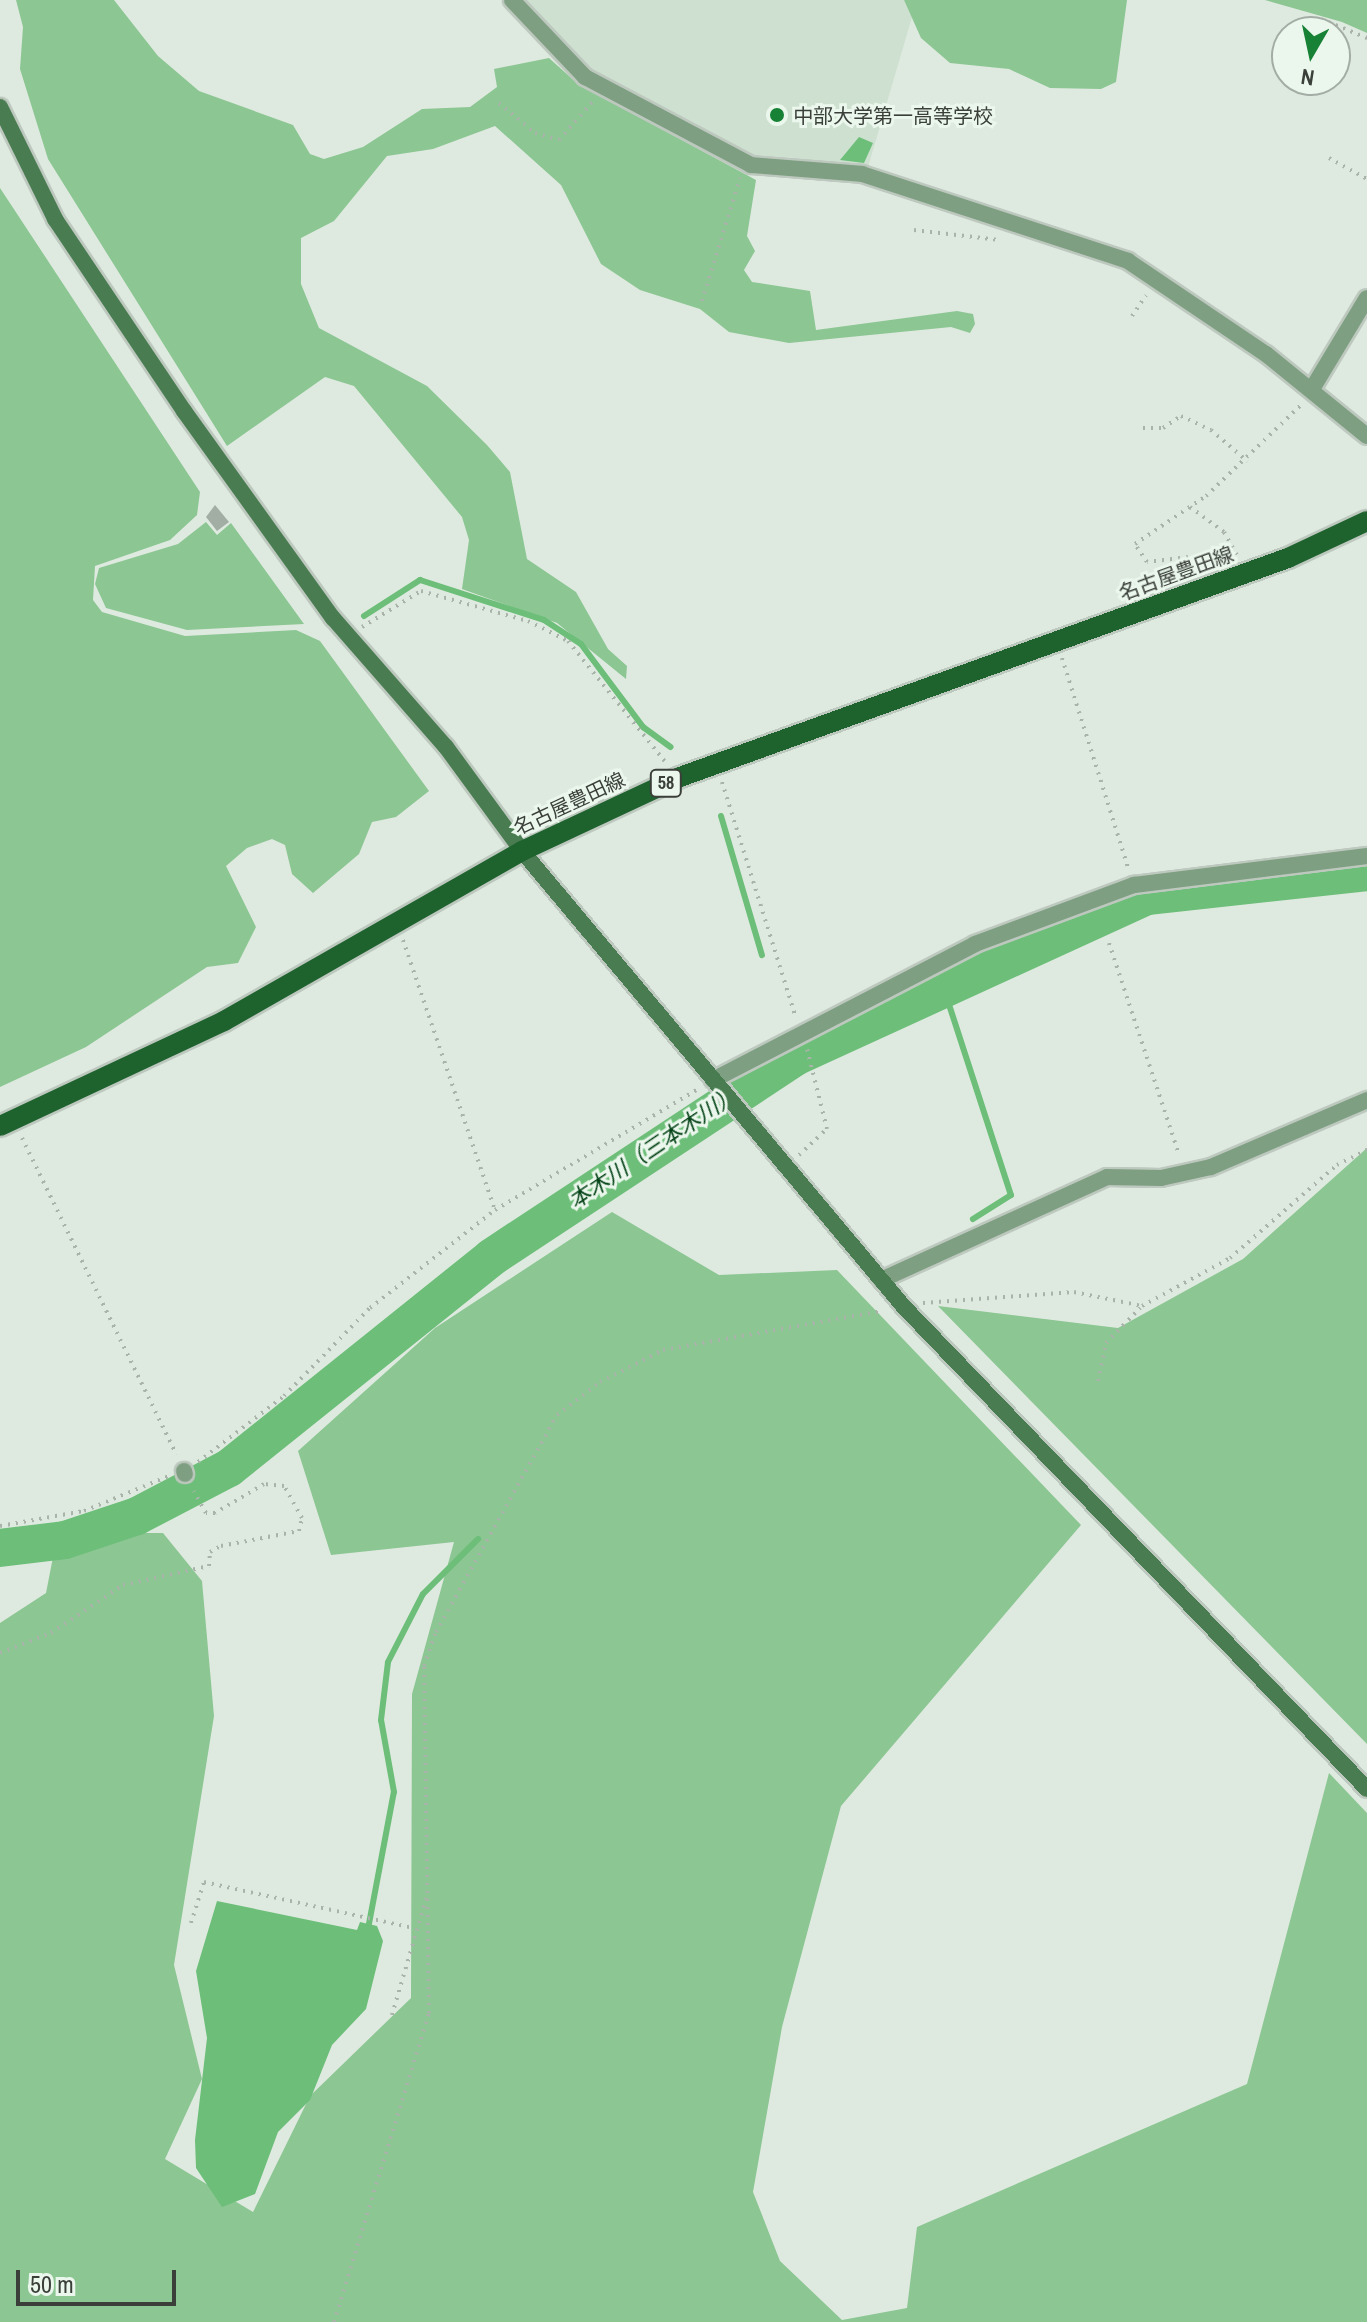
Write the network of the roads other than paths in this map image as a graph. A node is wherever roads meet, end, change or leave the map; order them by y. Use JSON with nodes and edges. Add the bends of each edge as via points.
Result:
{"nodes":[{"id":1,"x":512,"y":0,"type":"edge"},
{"id":2,"x":0,"y":107,"type":"edge"},
{"id":3,"x":1367,"y":298,"type":"edge"},
{"id":4,"x":1313,"y":390,"type":"junction"},
{"id":5,"x":1367,"y":436,"type":"edge"},
{"id":6,"x":1367,"y":521,"type":"edge"},
{"id":7,"x":522,"y":851,"type":"junction"},
{"id":8,"x":1367,"y":856,"type":"edge"},
{"id":9,"x":714,"y":1082,"type":"junction"},
{"id":10,"x":1367,"y":1100,"type":"edge"},
{"id":11,"x":7,"y":1123,"type":"edge"},
{"id":12,"x":881,"y":1280,"type":"junction"},
{"id":13,"x":1367,"y":1789,"type":"edge"}],
"edges":[{"from":1,"to":4,"type":"street","via":[[603,86],[747,163],[862,174],[1097,245],[1160,282]]},
{"from":2,"to":7,"type":"street","via":[[21,162],[104,294],[350,637]]},
{"from":3,"to":4,"type":"street"},
{"from":4,"to":5,"type":"street"},
{"from":6,"to":7,"type":"main road","name":"名古屋豊田線","number":"58","via":[[1245,573],[673,780]]},
{"from":7,"to":9,"type":"street"},
{"from":7,"to":11,"type":"main road","name":"名古屋豊田線","number":"58","via":[[399,926]]},
{"from":8,"to":9,"type":"street","via":[[1134,885],[975,944],[799,1030]]},
{"from":9,"to":12,"type":"street"},
{"from":10,"to":12,"type":"street","via":[[1185,1173],[1107,1177]]},
{"from":12,"to":13,"type":"street"}]}
